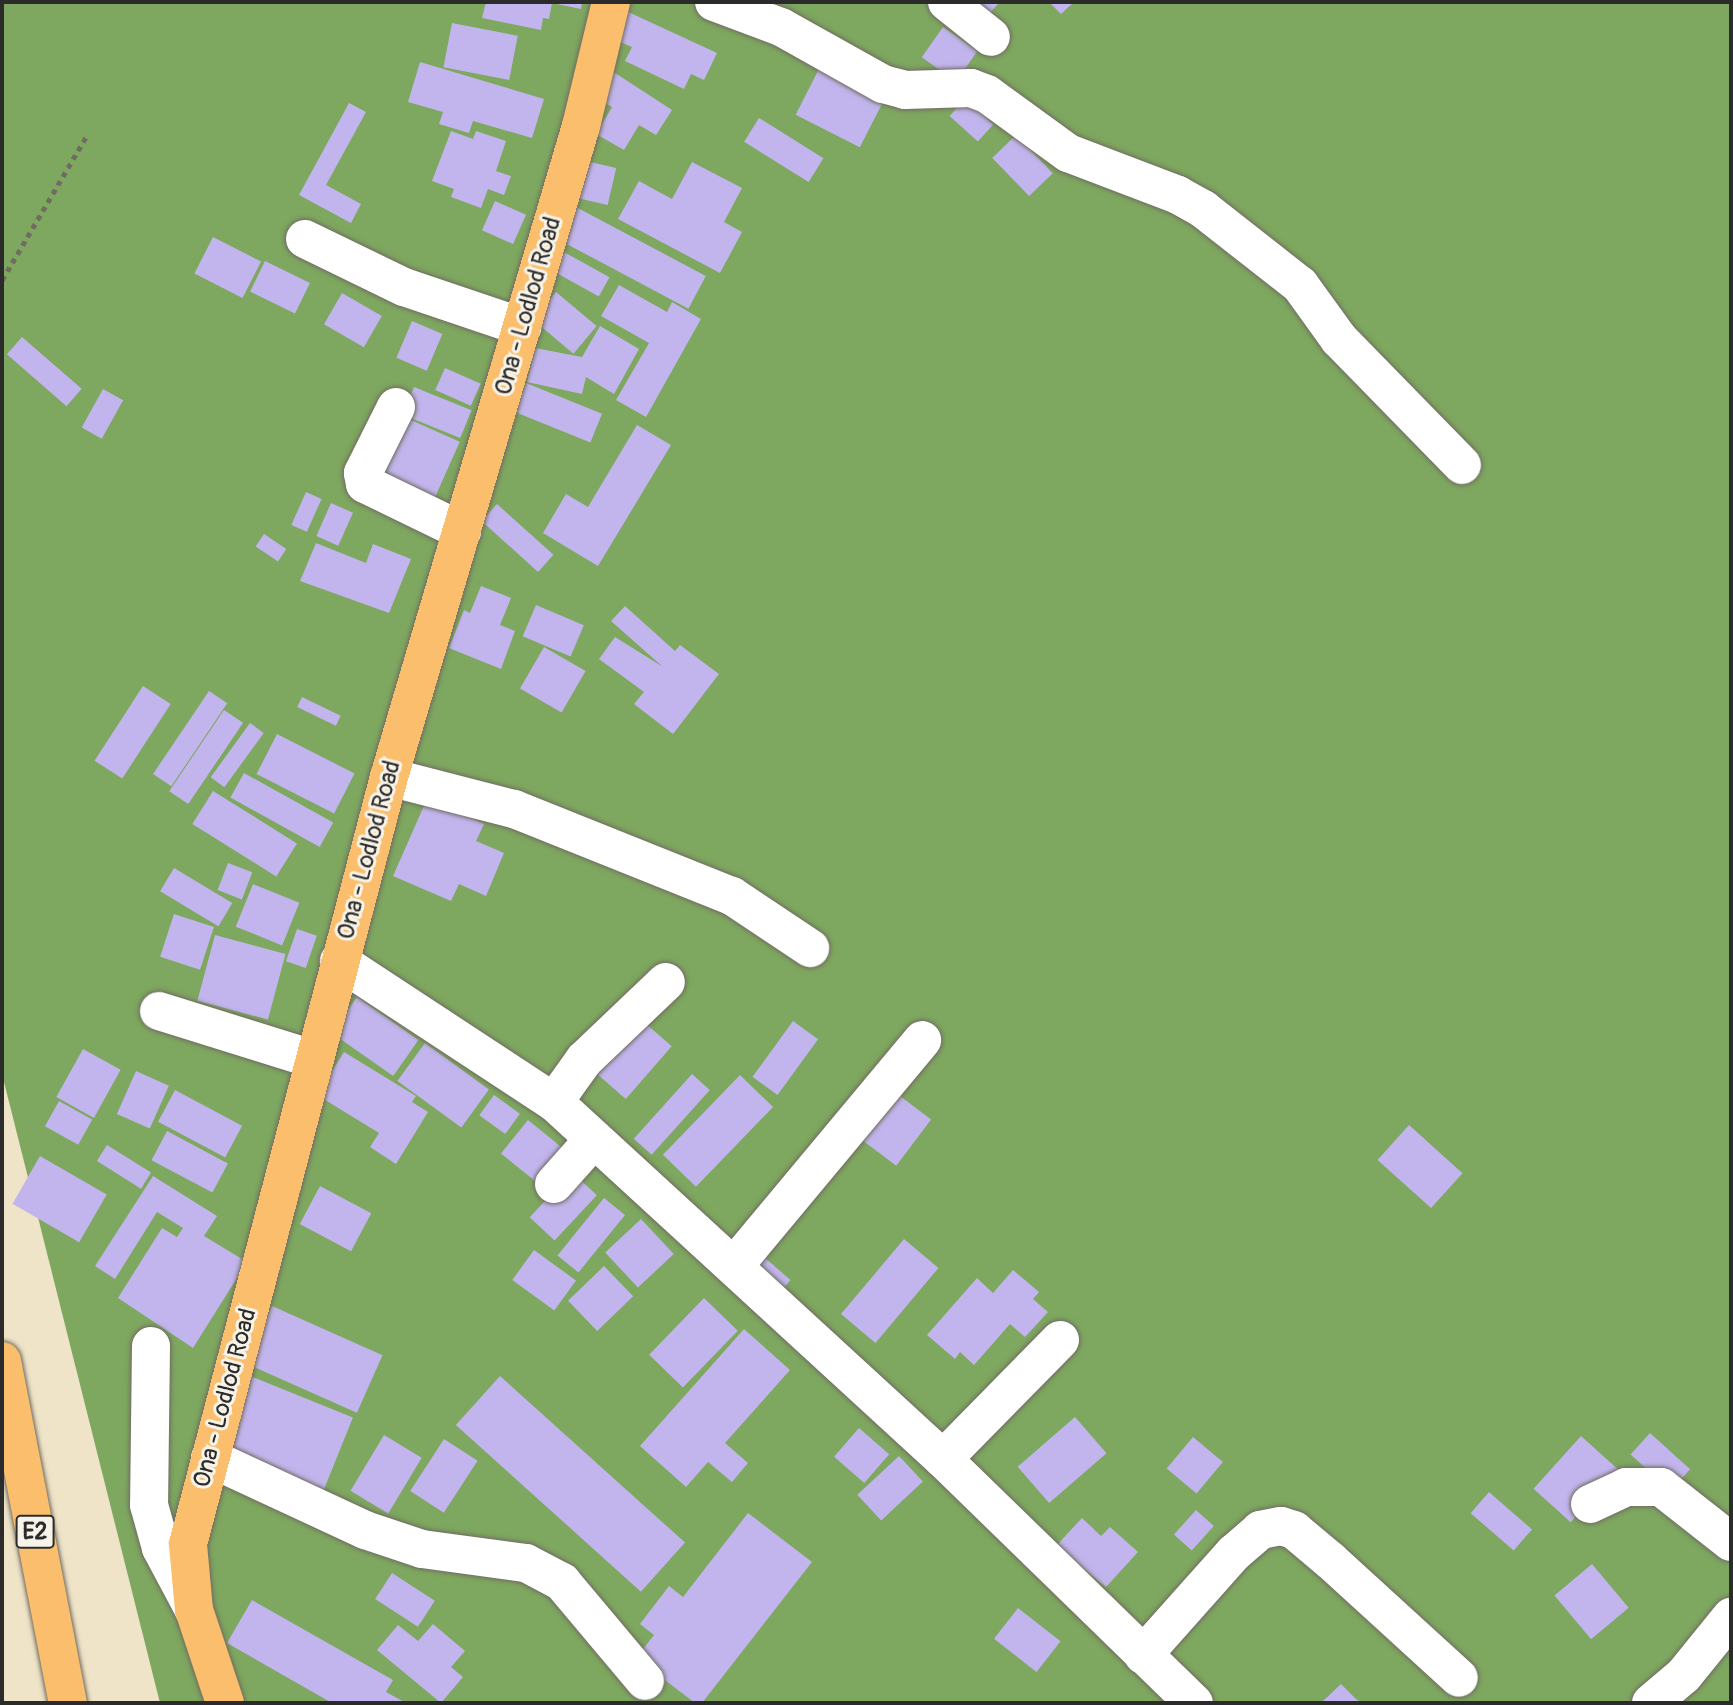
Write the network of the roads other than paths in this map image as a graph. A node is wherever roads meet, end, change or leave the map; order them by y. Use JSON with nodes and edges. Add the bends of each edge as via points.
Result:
{"nodes":[{"id":1,"x":611,"y":2,"type":"edge"},
{"id":2,"x":714,"y":2,"type":"edge"},
{"id":3,"x":947,"y":2,"type":"edge"},
{"id":4,"x":991,"y":37,"type":"dead end"},
{"id":5,"x":304,"y":239,"type":"dead end"},
{"id":6,"x":522,"y":327,"type":"junction"},
{"id":7,"x":396,"y":407,"type":"dead end"},
{"id":8,"x":1462,"y":465,"type":"dead end"},
{"id":9,"x":462,"y":531,"type":"junction"},
{"id":10,"x":389,"y":777,"type":"junction"},
{"id":11,"x":810,"y":948,"type":"dead end"},
{"id":12,"x":339,"y":961,"type":"junction"},
{"id":13,"x":666,"y":982,"type":"dead end"},
{"id":14,"x":159,"y":1011,"type":"dead end"},
{"id":15,"x":922,"y":1040,"type":"dead end"},
{"id":16,"x":313,"y":1059,"type":"junction"},
{"id":17,"x":554,"y":1102,"type":"junction"},
{"id":18,"x":594,"y":1139,"type":"junction"},
{"id":19,"x":554,"y":1184,"type":"dead end"},
{"id":20,"x":734,"y":1266,"type":"junction"},
{"id":21,"x":1060,"y":1340,"type":"dead end"},
{"id":22,"x":150,"y":1346,"type":"dead end"},
{"id":23,"x":2,"y":1361,"type":"edge"},
{"id":24,"x":210,"y":1458,"type":"junction"},
{"id":25,"x":943,"y":1459,"type":"junction"},
{"id":26,"x":1590,"y":1504,"type":"dead end"},
{"id":27,"x":1731,"y":1542,"type":"edge"},
{"id":28,"x":194,"y":1610,"type":"junction"},
{"id":29,"x":1731,"y":1617,"type":"edge"},
{"id":30,"x":1143,"y":1655,"type":"junction"},
{"id":31,"x":1459,"y":1678,"type":"dead end"},
{"id":32,"x":645,"y":1681,"type":"dead end"},
{"id":33,"x":68,"y":1703,"type":"edge"},
{"id":34,"x":225,"y":1703,"type":"edge"},
{"id":35,"x":1194,"y":1703,"type":"edge"},
{"id":36,"x":1651,"y":1703,"type":"edge"}],
"edges":[{"from":1,"to":6,"type":"main road","name":"Ona - Lodlod Road","via":[[581,126]]},
{"from":2,"to":8,"type":"street","via":[[781,27],[883,83],[905,90],[971,88],[987,94],[1068,153],[1203,209],[1300,285],[1339,339]]},
{"from":3,"to":4,"type":"street"},
{"from":5,"to":6,"type":"street","via":[[404,288]]},
{"from":6,"to":9,"type":"main road","name":"Ona - Lodlod Road"},
{"from":7,"to":9,"type":"street","via":[[363,472],[365,484]]},
{"from":9,"to":10,"type":"main road","name":"Ona - Lodlod Road"},
{"from":10,"to":11,"type":"street","via":[[514,809],[732,896]]},
{"from":10,"to":12,"type":"main road","name":"Ona - Lodlod Road"},
{"from":12,"to":16,"type":"main road","name":"Ona - Lodlod Road"},
{"from":12,"to":17,"type":"street"},
{"from":13,"to":17,"type":"street","via":[[584,1060]]},
{"from":14,"to":16,"type":"street"},
{"from":15,"to":20,"type":"street"},
{"from":16,"to":24,"type":"main road","name":"Ona - Lodlod Road"},
{"from":17,"to":18,"type":"street"},
{"from":18,"to":19,"type":"street"},
{"from":18,"to":20,"type":"street"},
{"from":20,"to":25,"type":"street"},
{"from":21,"to":25,"type":"street"},
{"from":22,"to":28,"type":"street","via":[[149,1504],[161,1548]]},
{"from":23,"to":33,"type":"main road","number":"E2"},
{"from":24,"to":28,"type":"main road","name":"Ona - Lodlod Road","via":[[188,1544]]},
{"from":24,"to":32,"type":"street","via":[[365,1530],[422,1549],[526,1563],[562,1582]]},
{"from":25,"to":30,"type":"street"},
{"from":26,"to":27,"type":"street","via":[[1626,1487],[1661,1488]]},
{"from":28,"to":34,"type":"main road","name":"Ona - Lodlod Road"},
{"from":29,"to":36,"type":"street","via":[[1684,1675]]},
{"from":30,"to":31,"type":"street","via":[[1234,1553],[1260,1531],[1281,1527],[1294,1530],[1331,1561]]},
{"from":30,"to":35,"type":"street"}]}
